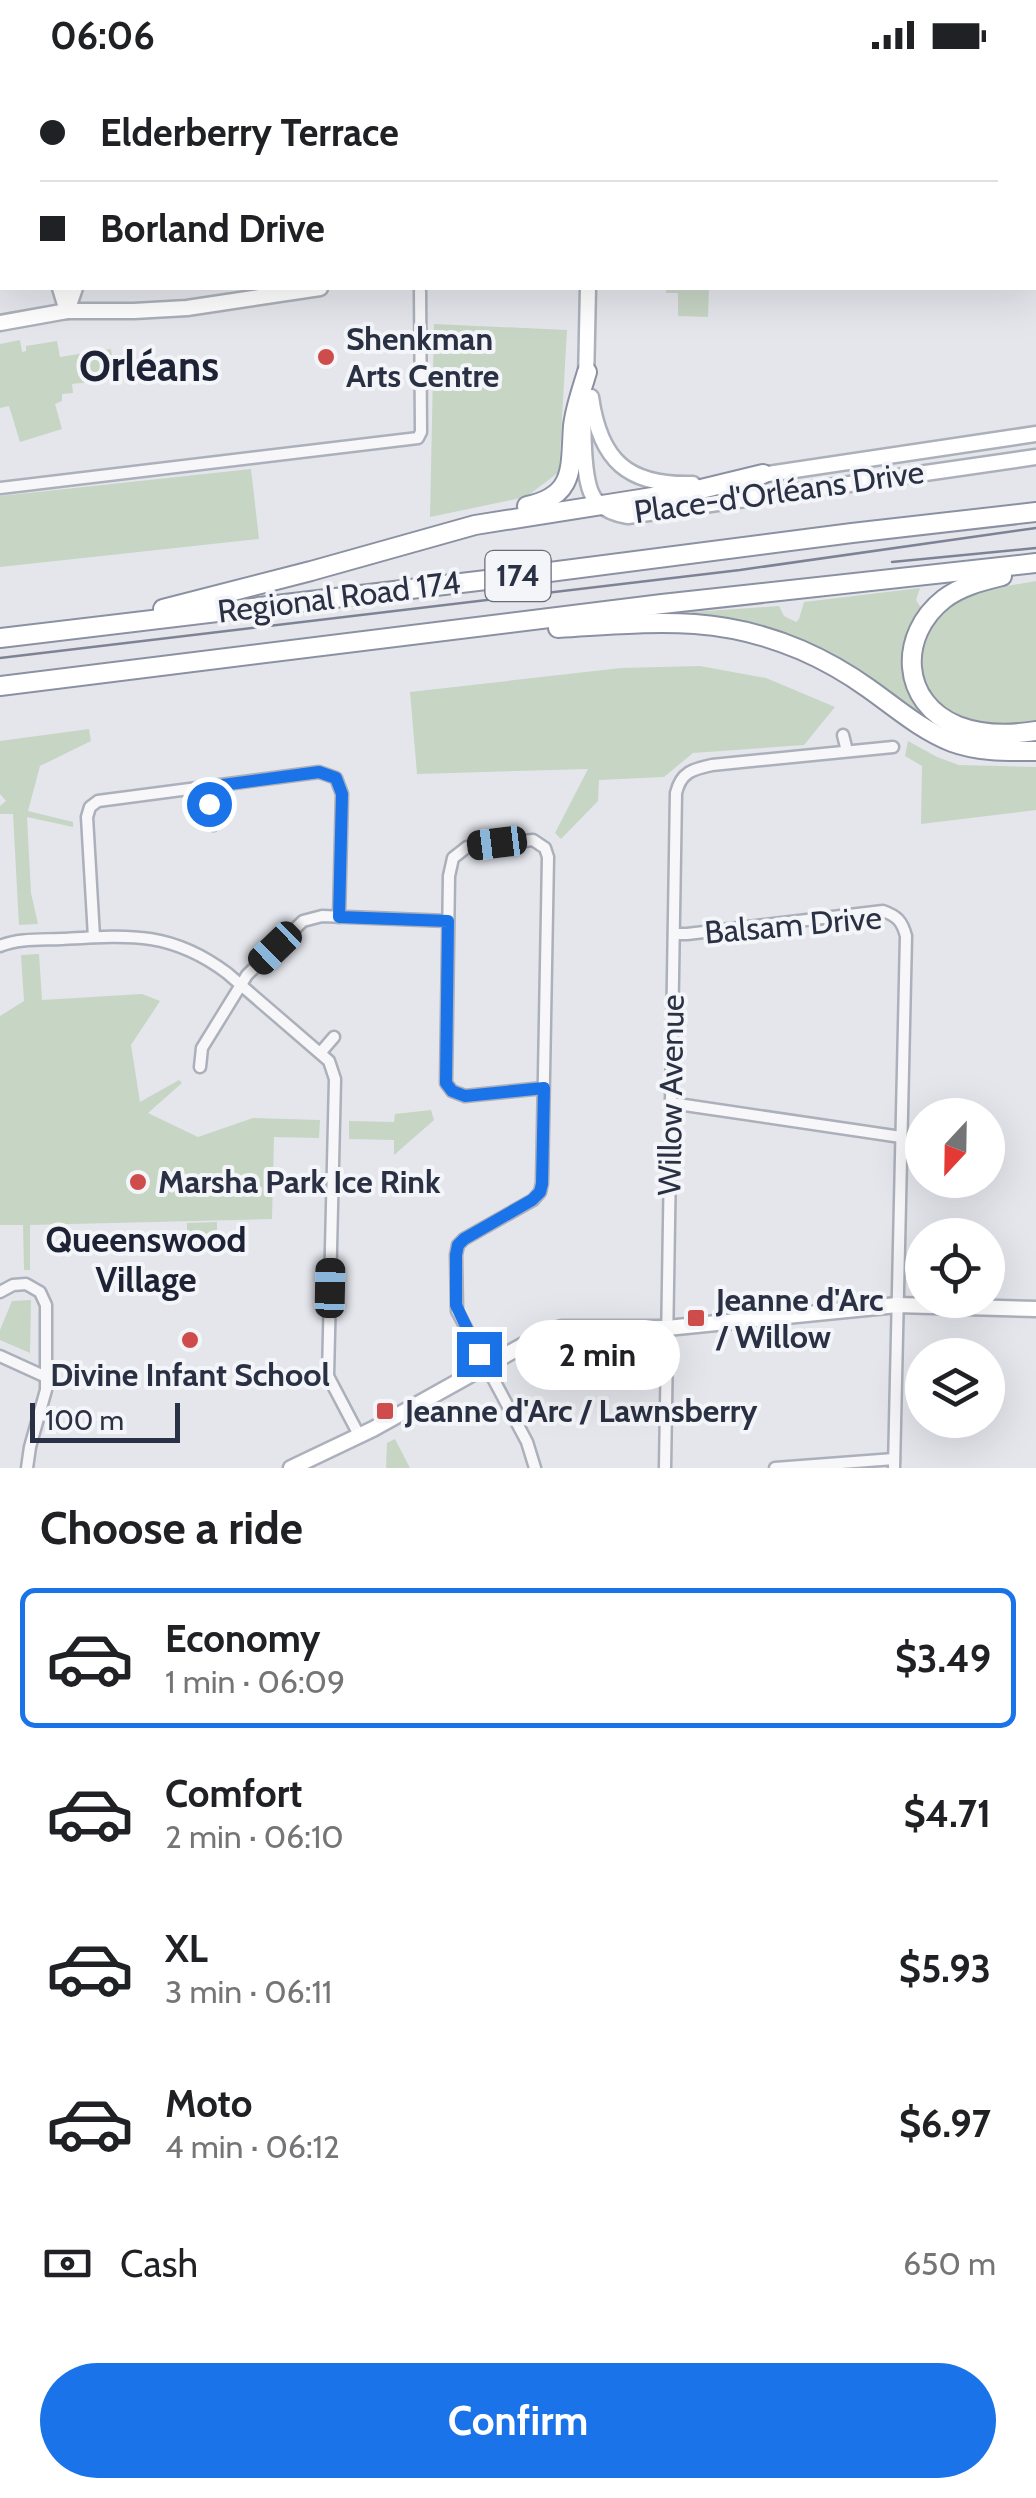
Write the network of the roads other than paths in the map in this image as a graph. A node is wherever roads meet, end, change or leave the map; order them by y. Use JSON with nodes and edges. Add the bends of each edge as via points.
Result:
{"nodes":[{"id":1,"x":61,"y":290,"type":"edge"},
{"id":2,"x":73,"y":290,"type":"edge"},
{"id":3,"x":307,"y":290,"type":"edge"},
{"id":4,"x":420,"y":290,"type":"edge"},
{"id":5,"x":588,"y":290,"type":"edge"},
{"id":6,"x":67,"y":312,"type":"junction"},
{"id":7,"x":0,"y":323,"type":"edge"},
{"id":8,"x":587,"y":372,"type":"junction"},
{"id":9,"x":1036,"y":434,"type":"edge"},
{"id":10,"x":1036,"y":457,"type":"edge"},
{"id":11,"x":1036,"y":467,"type":"edge"},
{"id":12,"x":924,"y":473,"type":"junction"},
{"id":13,"x":764,"y":474,"type":"junction"},
{"id":14,"x":0,"y":488,"type":"edge"},
{"id":15,"x":600,"y":504,"type":"junction"},
{"id":16,"x":1036,"y":512,"type":"edge"},
{"id":17,"x":475,"y":525,"type":"junction"},
{"id":18,"x":1036,"y":567,"type":"edge"},
{"id":19,"x":0,"y":637,"type":"edge"},
{"id":20,"x":378,"y":639,"type":"junction"},
{"id":21,"x":0,"y":686,"type":"edge"},
{"id":22,"x":1036,"y":731,"type":"edge"},
{"id":23,"x":843,"y":735,"type":"dead end"},
{"id":24,"x":894,"y":746,"type":"dead end"},
{"id":25,"x":846,"y":751,"type":"junction"},
{"id":26,"x":1036,"y":751,"type":"edge"},
{"id":27,"x":207,"y":787,"type":"junction"},
{"id":28,"x":212,"y":825,"type":"dead end"},
{"id":29,"x":339,"y":917,"type":"junction"},
{"id":30,"x":448,"y":921,"type":"junction"},
{"id":31,"x":674,"y":934,"type":"junction"},
{"id":32,"x":94,"y":937,"type":"junction"},
{"id":33,"x":0,"y":946,"type":"edge"},
{"id":34,"x":241,"y":984,"type":"junction"},
{"id":35,"x":334,"y":1037,"type":"dead end"},
{"id":36,"x":321,"y":1052,"type":"junction"},
{"id":37,"x":200,"y":1067,"type":"dead end"},
{"id":38,"x":544,"y":1088,"type":"junction"},
{"id":39,"x":671,"y":1103,"type":"junction"},
{"id":40,"x":901,"y":1137,"type":"junction"},
{"id":41,"x":0,"y":1292,"type":"edge"},
{"id":42,"x":897,"y":1306,"type":"junction"},
{"id":43,"x":1036,"y":1309,"type":"edge"},
{"id":44,"x":667,"y":1328,"type":"junction"},
{"id":45,"x":0,"y":1356,"type":"edge"},
{"id":46,"x":486,"y":1366,"type":"junction"},
{"id":47,"x":46,"y":1377,"type":"junction"},
{"id":48,"x":359,"y":1436,"type":"junction"},
{"id":49,"x":894,"y":1464,"type":"edge"},
{"id":50,"x":27,"y":1468,"type":"edge"},
{"id":51,"x":291,"y":1468,"type":"edge"},
{"id":52,"x":535,"y":1468,"type":"edge"},
{"id":53,"x":665,"y":1468,"type":"edge"},
{"id":54,"x":778,"y":1468,"type":"edge"}],
"edges":[{"from":1,"to":6,"type":"main road"},
{"from":2,"to":6,"type":"main road"},
{"from":3,"to":6,"type":"main road","via":[[188,308]]},
{"from":4,"to":14,"type":"street","via":[[418,438]]},
{"from":5,"to":8,"type":"main road","name":"Place-d'Orléans Drive"},
{"from":6,"to":7,"type":"main road"},
{"from":8,"to":13,"type":"main road","name":"Place-d'Orléans Drive","via":[[597,433],[627,470],[678,484]]},
{"from":8,"to":15,"type":"main road","name":"Place-d'Orléans Drive","via":[[582,432],[590,492]]},
{"from":8,"to":17,"type":"highway","via":[[571,467],[560,492]]},
{"from":9,"to":13,"type":"main road","name":"Place-d'Orléans Drive"},
{"from":10,"to":12,"type":"main road","name":"Place-d'Orléans Drive"},
{"from":11,"to":12,"type":"main road"},
{"from":12,"to":15,"type":"main road","name":"Place-d'Orléans Drive","via":[[628,516]]},
{"from":13,"to":15,"type":"highway"},
{"from":15,"to":17,"type":"highway"},
{"from":16,"to":19,"type":"highway","name":"Regional Road 174","number":"174"},
{"from":17,"to":19,"type":"highway","via":[[156,611]]},
{"from":18,"to":20,"type":"highway","name":"Regional Road 174","number":"174"},
{"from":18,"to":22,"type":"highway","via":[[968,586],[944,600],[918,630],[912,663],[925,701],[947,720],[988,732]]},
{"from":20,"to":21,"type":"highway","name":"Regional Road 174","number":"174"},
{"from":20,"to":26,"type":"highway","via":[[671,622],[726,626],[821,659],[950,741],[984,750]]},
{"from":23,"to":25,"type":"street"},
{"from":24,"to":25,"type":"street","name":"Willow Avenue"},
{"from":25,"to":31,"type":"street","name":"Willow Avenue","via":[[692,769],[678,783]]},
{"from":27,"to":28,"type":"street"},
{"from":27,"to":29,"type":"street","via":[[319,772],[336,778],[342,794]]},
{"from":27,"to":32,"type":"street","via":[[90,807]]},
{"from":29,"to":30,"type":"street"},
{"from":29,"to":34,"type":"street","via":[[302,921]]},
{"from":30,"to":38,"type":"street","via":[[446,1083],[465,1096]]},
{"from":30,"to":38,"type":"street","via":[[450,867],[459,852],[527,839],[545,848]]},
{"from":31,"to":39,"type":"street","name":"Willow Avenue"},
{"from":31,"to":40,"type":"street","name":"Balsam Drive","via":[[882,911],[896,916],[906,936]]},
{"from":32,"to":33,"type":"street"},
{"from":32,"to":34,"type":"street","via":[[138,936],[180,945]]},
{"from":34,"to":36,"type":"street"},
{"from":34,"to":37,"type":"street","via":[[202,1048]]},
{"from":35,"to":36,"type":"street"},
{"from":36,"to":48,"type":"street","via":[[335,1079],[328,1376]]},
{"from":38,"to":46,"type":"street","via":[[540,1192],[456,1250],[457,1311]]},
{"from":39,"to":40,"type":"street"},
{"from":39,"to":44,"type":"street","name":"Willow Avenue"},
{"from":40,"to":42,"type":"street","name":"Balsam Drive"},
{"from":41,"to":47,"type":"street","via":[[26,1284],[44,1298]]},
{"from":42,"to":43,"type":"main road"},
{"from":42,"to":44,"type":"main road"},
{"from":42,"to":49,"type":"street","name":"Balsam Drive"},
{"from":44,"to":46,"type":"main road","via":[[562,1328]]},
{"from":44,"to":53,"type":"street","name":"Willow Avenue"},
{"from":45,"to":47,"type":"street"},
{"from":46,"to":48,"type":"main road"},
{"from":46,"to":52,"type":"street","via":[[532,1450]]},
{"from":47,"to":50,"type":"street"},
{"from":48,"to":51,"type":"main road"},
{"from":49,"to":54,"type":"street"}]}
